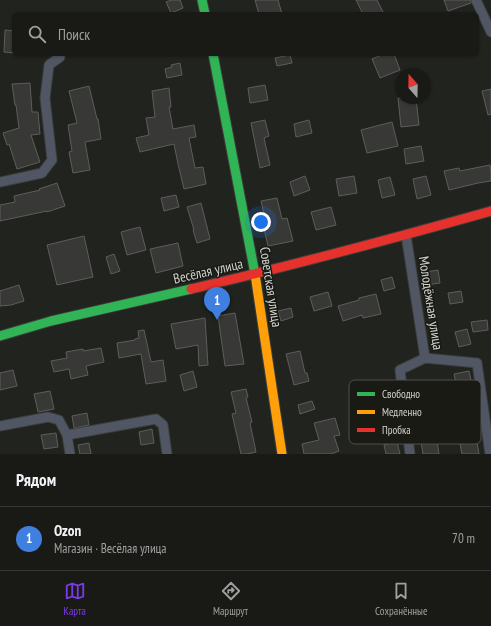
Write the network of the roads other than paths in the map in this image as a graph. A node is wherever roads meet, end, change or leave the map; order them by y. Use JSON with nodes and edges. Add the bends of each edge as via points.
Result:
{"nodes":[{"id":1,"x":202,"y":0,"type":"edge"},
{"id":2,"x":476,"y":0,"type":"edge"},
{"id":3,"x":205,"y":12,"type":"edge"},
{"id":4,"x":491,"y":32,"type":"edge"},
{"id":5,"x":213,"y":56,"type":"edge"},
{"id":6,"x":60,"y":58,"type":"dead end"},
{"id":7,"x":0,"y":182,"type":"edge"},
{"id":8,"x":491,"y":211,"type":"edge"},
{"id":9,"x":406,"y":235,"type":"junction"},
{"id":10,"x":255,"y":274,"type":"junction"},
{"id":11,"x":0,"y":336,"type":"edge"},
{"id":12,"x":425,"y":358,"type":"junction"},
{"id":13,"x":401,"y":380,"type":"edge"},
{"id":14,"x":479,"y":380,"type":"edge"},
{"id":15,"x":481,"y":391,"type":"edge"},
{"id":16,"x":0,"y":426,"type":"edge"},
{"id":17,"x":67,"y":435,"type":"junction"},
{"id":18,"x":409,"y":444,"type":"edge"},
{"id":19,"x":70,"y":454,"type":"edge"},
{"id":20,"x":167,"y":454,"type":"edge"},
{"id":21,"x":282,"y":454,"type":"edge"},
{"id":22,"x":410,"y":454,"type":"edge"},
{"id":23,"x":490,"y":454,"type":"edge"}],
"edges":[{"from":1,"to":3,"type":"street"},
{"from":2,"to":4,"type":"street"},
{"from":5,"to":10,"type":"street","name":"Советская улица"},
{"from":6,"to":7,"type":"street","via":[[49,64],[45,98],[52,160],[42,173]]},
{"from":8,"to":9,"type":"street","name":"Весёлая улица"},
{"from":9,"to":10,"type":"street","name":"Весёлая улица"},
{"from":9,"to":12,"type":"street","name":"Молодёжная улица"},
{"from":10,"to":11,"type":"street","name":"Весёлая улица"},
{"from":10,"to":21,"type":"street","name":"Советская улица"},
{"from":12,"to":13,"type":"street","name":"Молодёжная улица","via":[[400,370]]},
{"from":12,"to":14,"type":"street","via":[[477,363]]},
{"from":15,"to":23,"type":"street"},
{"from":16,"to":17,"type":"street","via":[[48,417],[59,420]]},
{"from":17,"to":19,"type":"street"},
{"from":17,"to":20,"type":"street","via":[[156,419],[163,425]]},
{"from":18,"to":22,"type":"street","name":"Молодёжная улица"}]}
